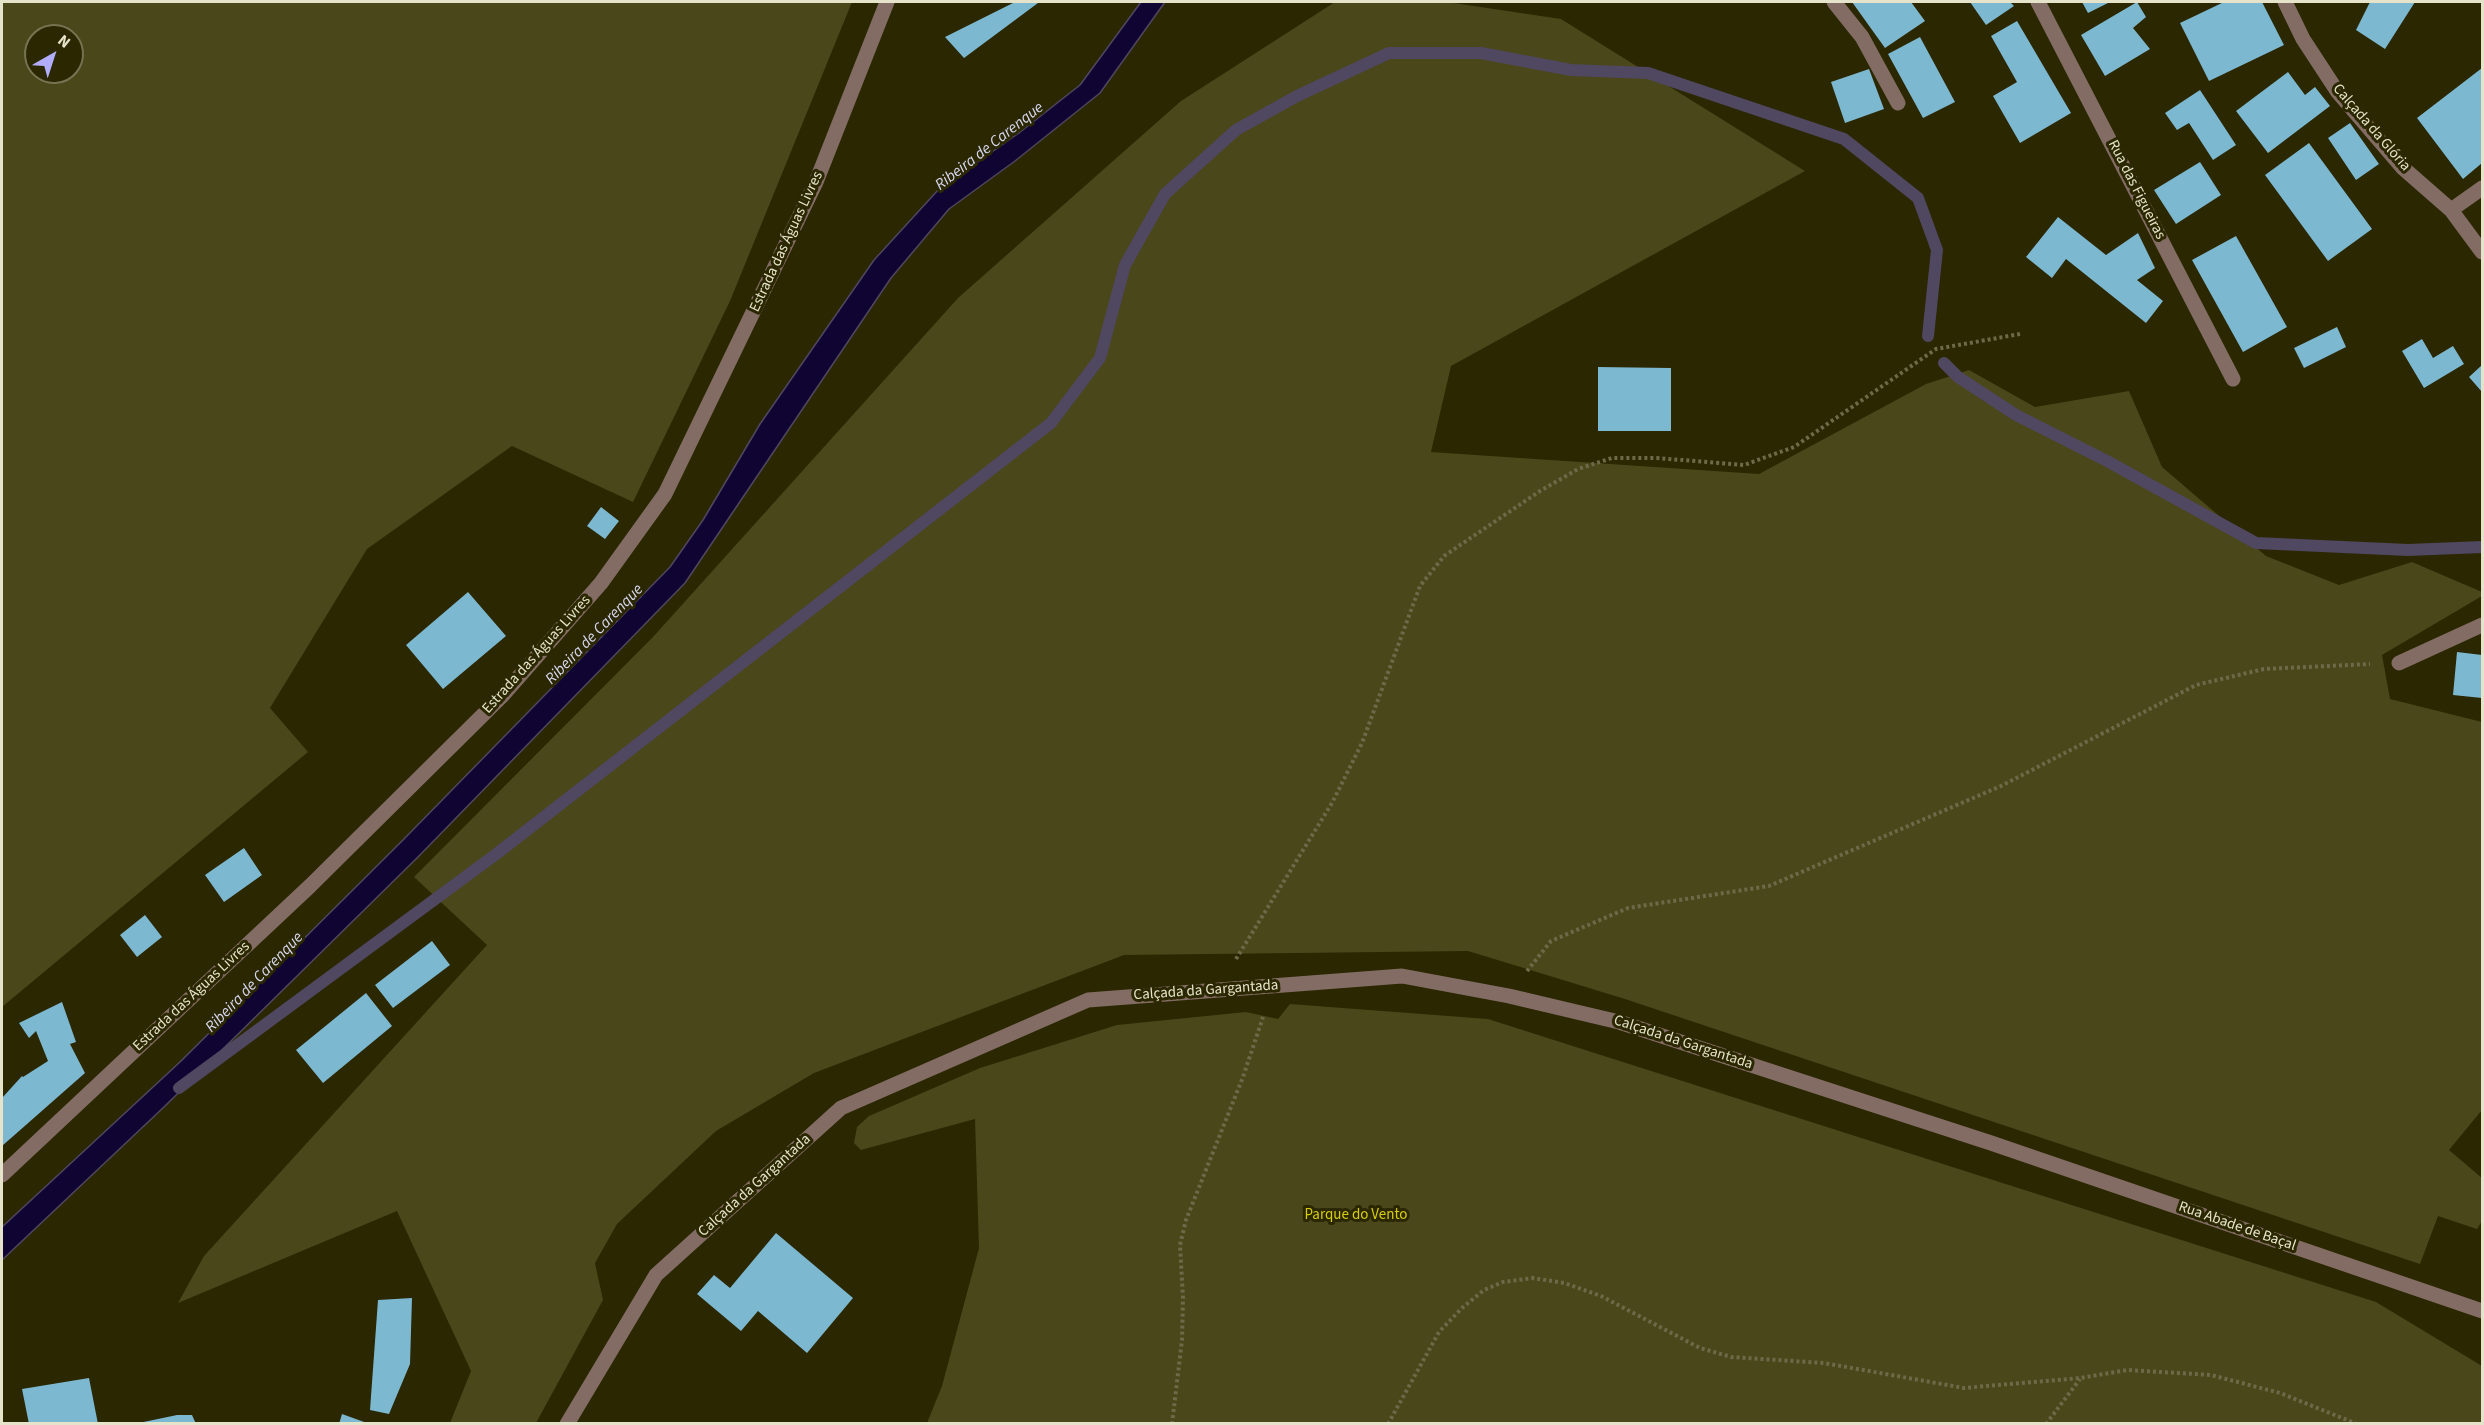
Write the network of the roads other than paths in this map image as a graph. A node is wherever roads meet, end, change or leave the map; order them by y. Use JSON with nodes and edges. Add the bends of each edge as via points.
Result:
{"nodes":[{"id":1,"x":887,"y":2,"type":"edge"},
{"id":2,"x":1834,"y":2,"type":"edge"},
{"id":3,"x":2038,"y":2,"type":"edge"},
{"id":4,"x":2285,"y":2,"type":"edge"},
{"id":5,"x":1898,"y":103,"type":"dead end"},
{"id":6,"x":2482,"y":188,"type":"edge"},
{"id":7,"x":2451,"y":210,"type":"junction"},
{"id":8,"x":2482,"y":252,"type":"edge"},
{"id":9,"x":2234,"y":379,"type":"dead end"},
{"id":10,"x":2482,"y":625,"type":"edge"},
{"id":11,"x":2399,"y":663,"type":"road end"},
{"id":12,"x":1991,"y":1143,"type":"joint"},
{"id":13,"x":2,"y":1175,"type":"edge"},
{"id":14,"x":2482,"y":1311,"type":"edge"},
{"id":15,"x":567,"y":1424,"type":"edge"}],
"edges":[{"from":1,"to":13,"type":"street","name":"Estrada das Águas Livres","via":[[816,182],[665,495],[600,583],[502,696],[327,870]]},
{"from":2,"to":5,"type":"street","via":[[1862,37]]},
{"from":3,"to":9,"type":"street","name":"Rua das Figueiras"},
{"from":4,"to":7,"type":"street","name":"Calçada da Glória","via":[[2303,39],[2337,91],[2403,168]]},
{"from":6,"to":7,"type":"street"},
{"from":7,"to":8,"type":"street","name":"Calçada da Glória"},
{"from":10,"to":11,"type":"street"},
{"from":12,"to":14,"type":"street","name":"Rua Abade de Baçal"},
{"from":12,"to":15,"type":"street","name":"Calçada da Gargantada","via":[[1619,1022],[1402,976],[1088,1000],[842,1108],[656,1275]]}]}
